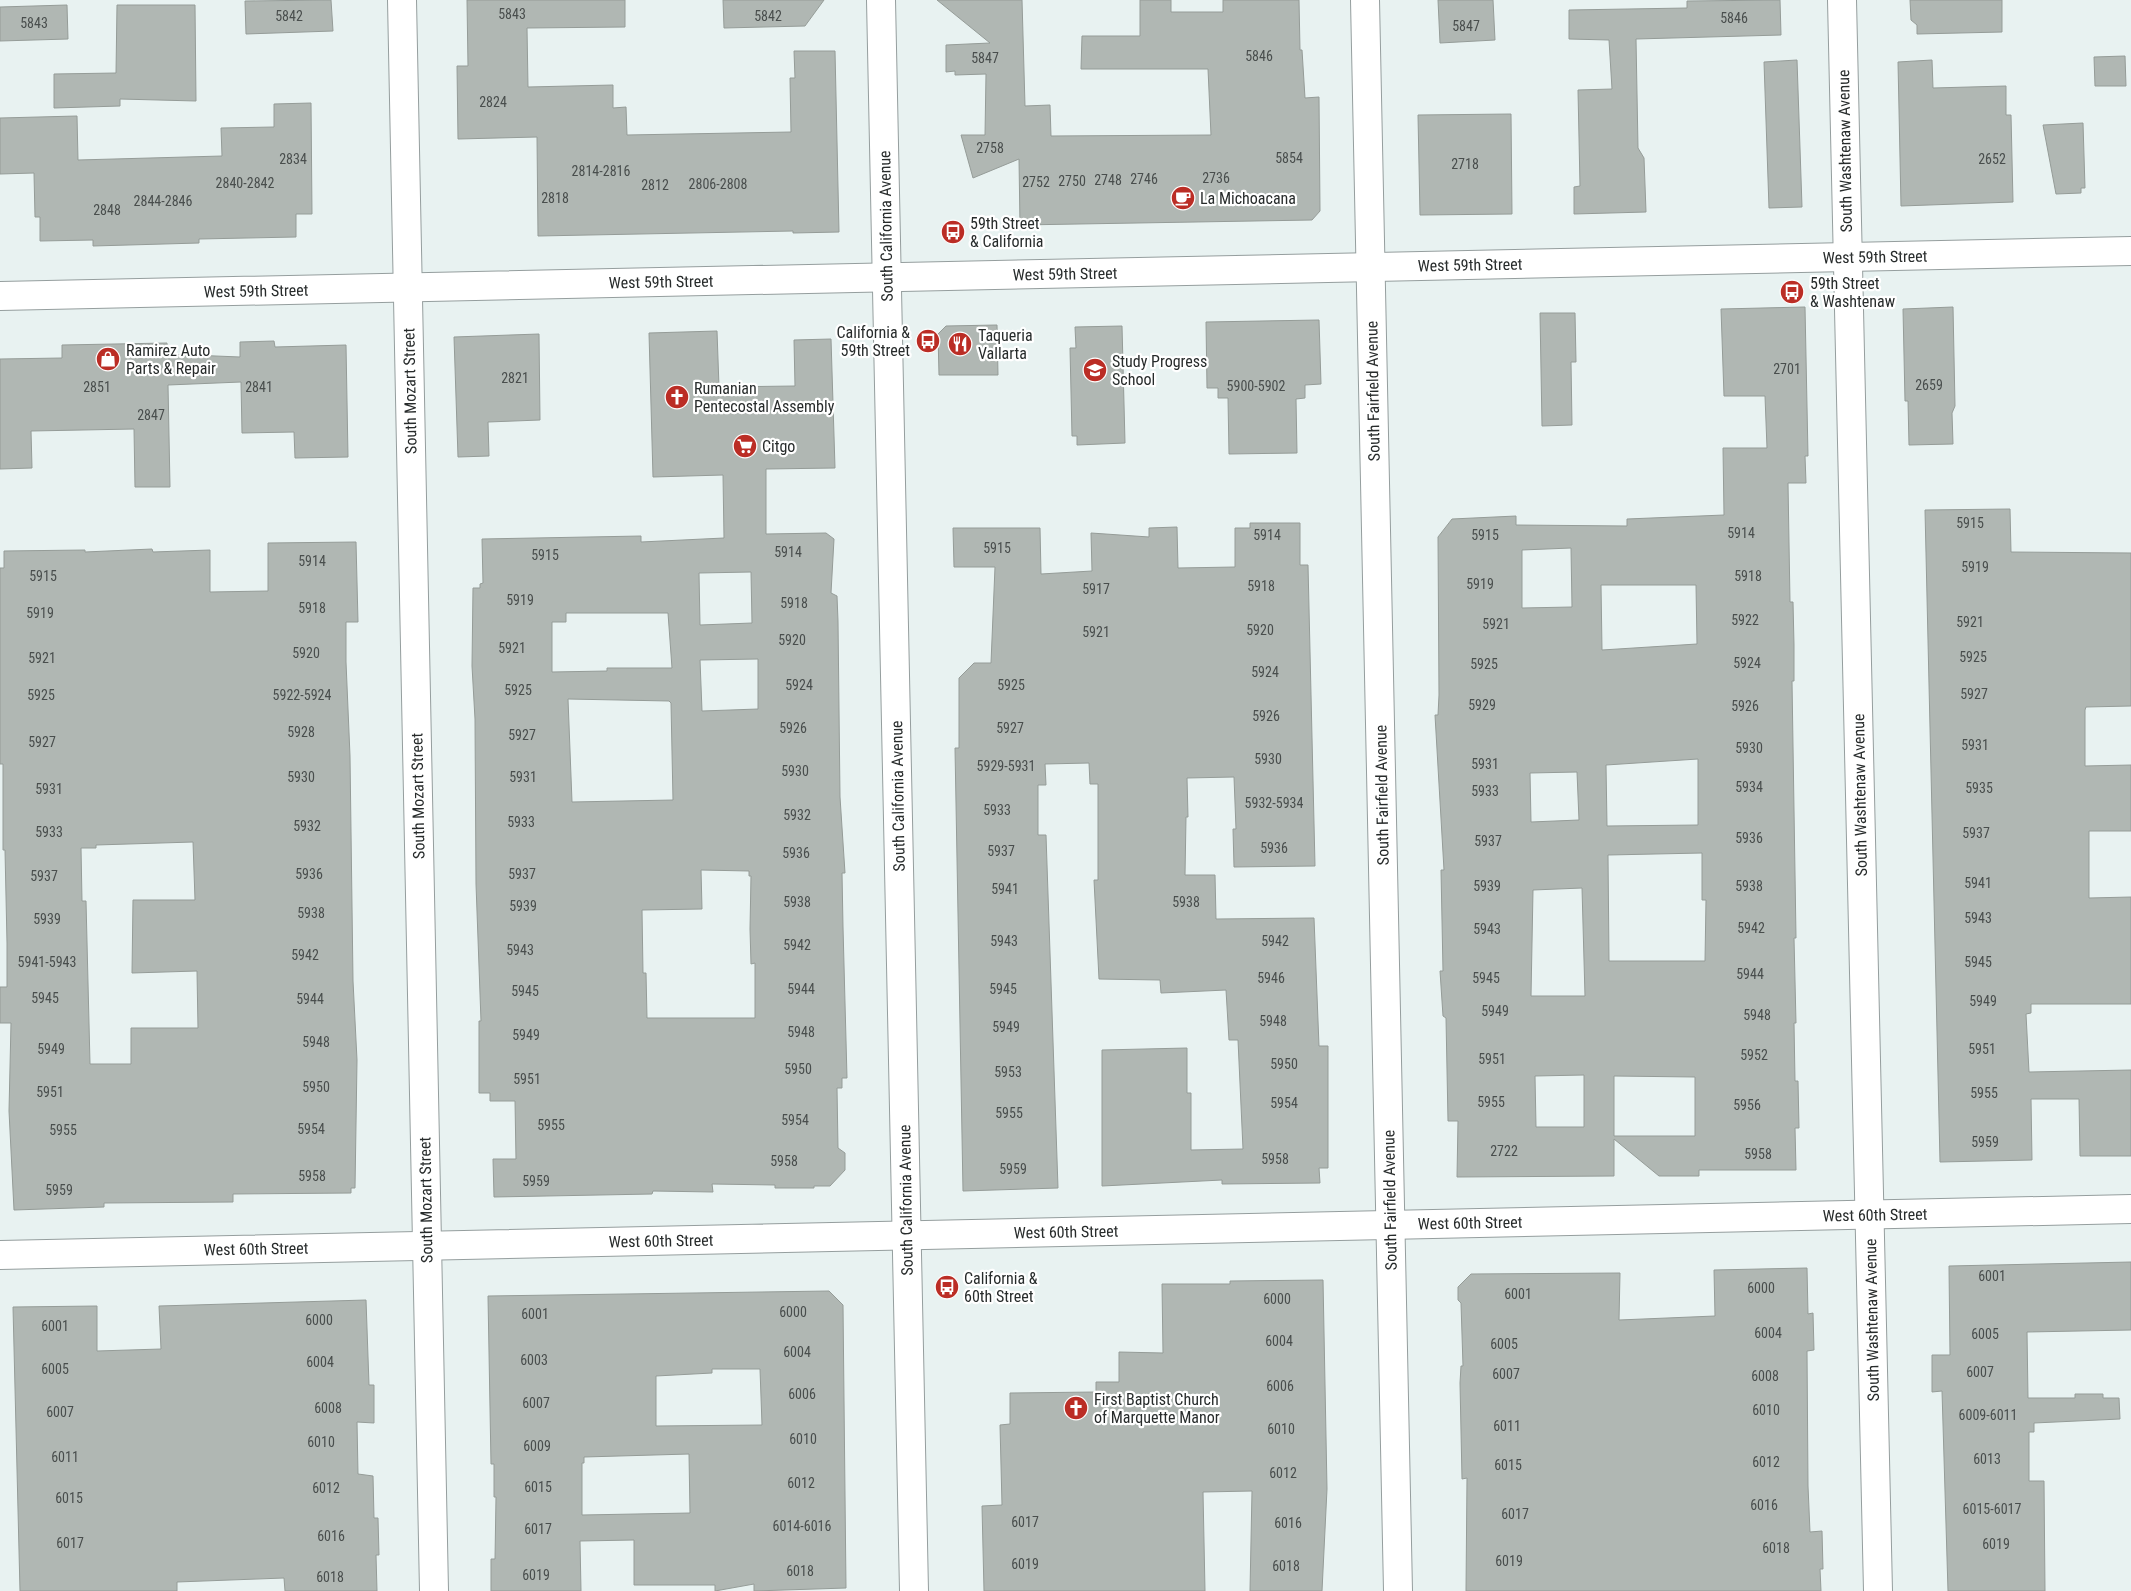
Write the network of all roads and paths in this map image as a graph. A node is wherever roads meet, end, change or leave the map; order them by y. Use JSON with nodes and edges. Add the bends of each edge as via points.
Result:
{"nodes":[{"id":1,"x":402,"y":0,"type":"edge"},
{"id":2,"x":881,"y":0,"type":"edge"},
{"id":3,"x":1365,"y":0,"type":"edge"},
{"id":4,"x":1842,"y":0,"type":"edge"},
{"id":5,"x":2131,"y":251,"type":"edge"},
{"id":6,"x":1848,"y":257,"type":"junction"},
{"id":7,"x":1371,"y":267,"type":"junction"},
{"id":8,"x":887,"y":277,"type":"junction"},
{"id":9,"x":408,"y":288,"type":"junction"},
{"id":10,"x":0,"y":296,"type":"edge"},
{"id":11,"x":2131,"y":1209,"type":"edge"},
{"id":12,"x":1870,"y":1215,"type":"junction"},
{"id":13,"x":1390,"y":1225,"type":"junction"},
{"id":14,"x":906,"y":1235,"type":"junction"},
{"id":15,"x":427,"y":1245,"type":"junction"},
{"id":16,"x":0,"y":1255,"type":"edge"},
{"id":17,"x":434,"y":1591,"type":"edge"},
{"id":18,"x":914,"y":1591,"type":"edge"},
{"id":19,"x":1398,"y":1591,"type":"edge"},
{"id":20,"x":1878,"y":1591,"type":"edge"}],
"edges":[{"from":1,"to":9,"type":"street","name":"South Mozart Street"},
{"from":2,"to":8,"type":"street","name":"South California Avenue"},
{"from":3,"to":7,"type":"street","name":"South Fairfield Avenue"},
{"from":4,"to":6,"type":"street","name":"South Washtenaw Avenue"},
{"from":5,"to":6,"type":"street","name":"West 59th Street"},
{"from":6,"to":7,"type":"street","name":"West 59th Street"},
{"from":6,"to":12,"type":"street","name":"South Washtenaw Avenue"},
{"from":7,"to":8,"type":"street","name":"West 59th Street"},
{"from":7,"to":13,"type":"street","name":"South Fairfield Avenue"},
{"from":8,"to":9,"type":"street","name":"West 59th Street"},
{"from":8,"to":14,"type":"street","name":"South California Avenue"},
{"from":9,"to":10,"type":"street","name":"West 59th Street"},
{"from":9,"to":15,"type":"street","name":"South Mozart Street"},
{"from":11,"to":12,"type":"street","name":"West 60th Street"},
{"from":12,"to":13,"type":"street","name":"West 60th Street"},
{"from":12,"to":20,"type":"street","name":"South Washtenaw Avenue"},
{"from":13,"to":14,"type":"street","name":"West 60th Street"},
{"from":13,"to":19,"type":"street","name":"South Fairfield Avenue"},
{"from":14,"to":15,"type":"street","name":"West 60th Street"},
{"from":14,"to":18,"type":"street","name":"South California Avenue"},
{"from":15,"to":16,"type":"street","name":"West 60th Street"},
{"from":15,"to":17,"type":"street","name":"South Mozart Street"}]}
